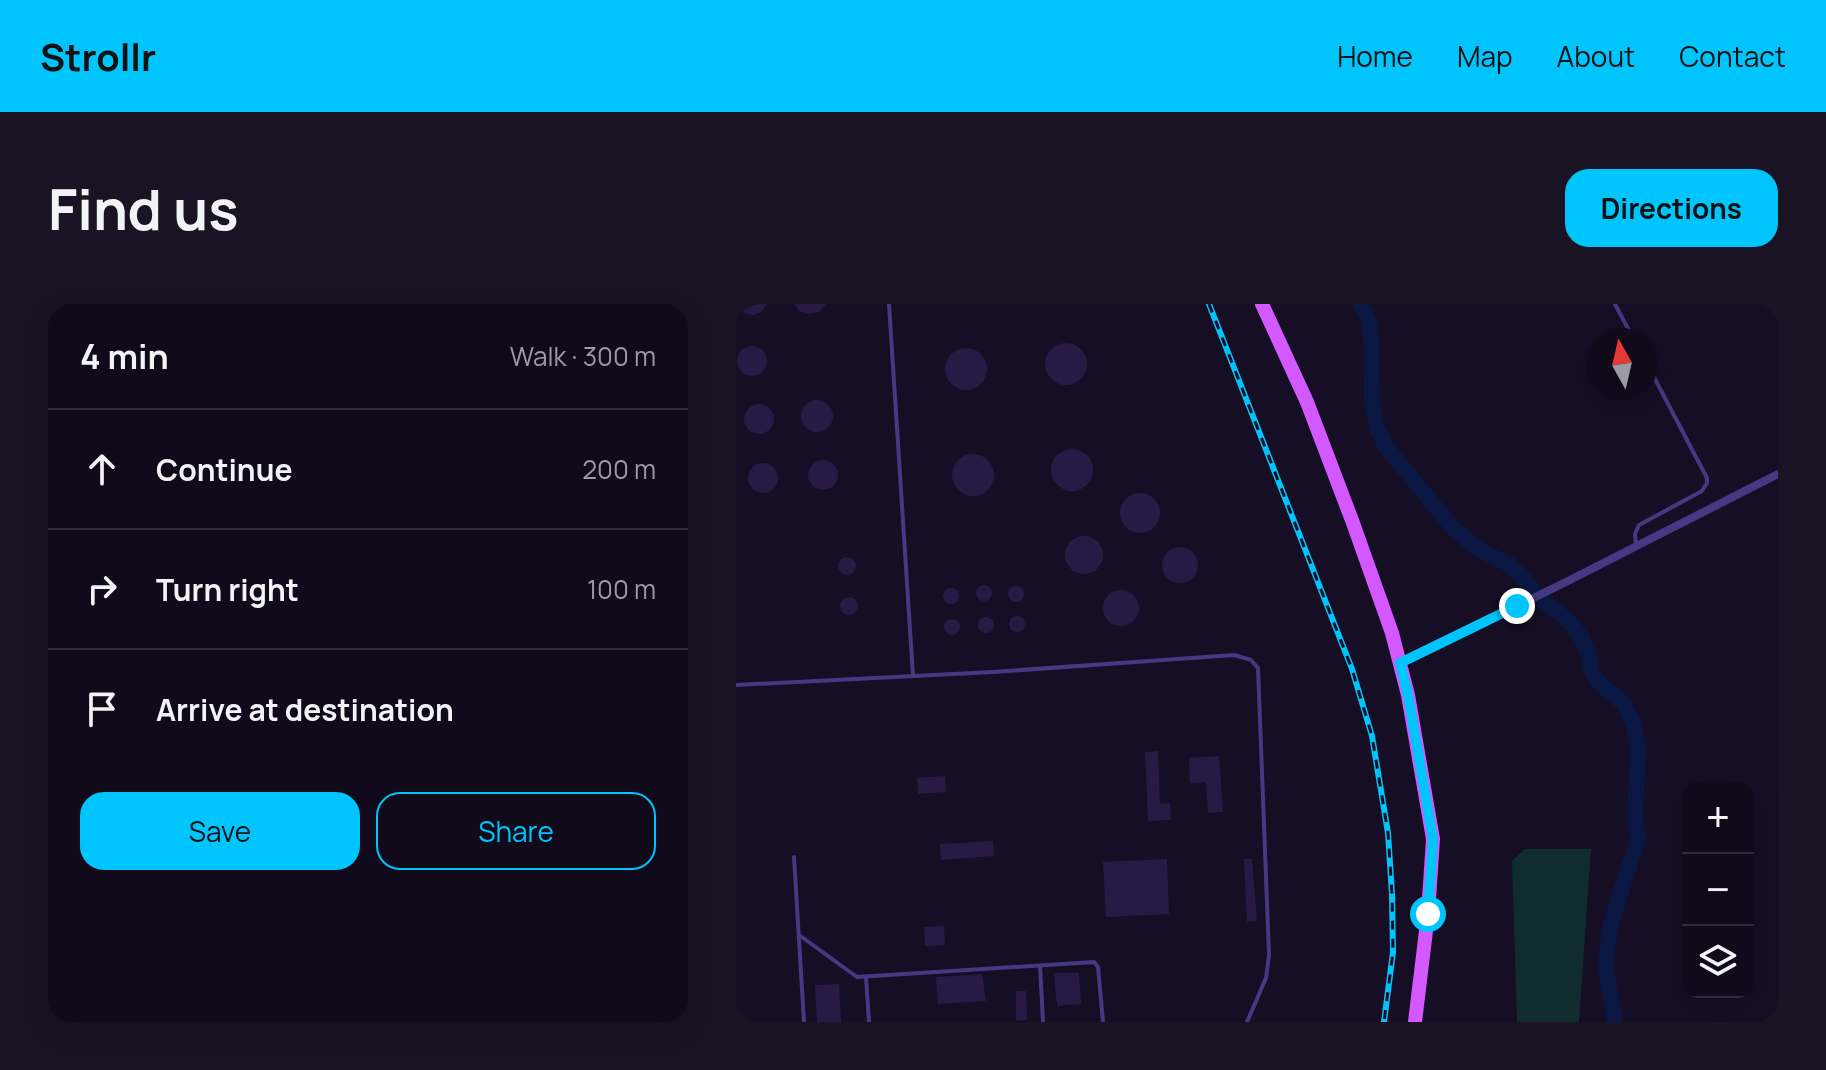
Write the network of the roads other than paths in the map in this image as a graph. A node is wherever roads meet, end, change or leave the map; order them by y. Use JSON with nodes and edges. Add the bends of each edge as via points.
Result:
{"nodes":[{"id":1,"x":889,"y":304,"type":"edge"},
{"id":2,"x":1262,"y":304,"type":"edge"},
{"id":3,"x":1615,"y":304,"type":"edge"},
{"id":4,"x":1628,"y":328,"type":"edge"},
{"id":5,"x":1658,"y":385,"type":"edge"},
{"id":6,"x":1778,"y":474,"type":"edge"},
{"id":7,"x":1637,"y":546,"type":"junction"},
{"id":8,"x":1400,"y":663,"type":"junction"},
{"id":9,"x":913,"y":676,"type":"junction"},
{"id":10,"x":736,"y":685,"type":"edge"},
{"id":11,"x":794,"y":857,"type":"dead end"},
{"id":12,"x":799,"y":935,"type":"junction"},
{"id":13,"x":1040,"y":966,"type":"junction"},
{"id":14,"x":866,"y":977,"type":"junction"},
{"id":15,"x":804,"y":1022,"type":"edge"},
{"id":16,"x":869,"y":1022,"type":"edge"},
{"id":17,"x":1043,"y":1022,"type":"edge"},
{"id":18,"x":1103,"y":1022,"type":"edge"},
{"id":19,"x":1247,"y":1022,"type":"edge"},
{"id":20,"x":1415,"y":1022,"type":"edge"}],
"edges":[{"from":1,"to":9,"type":"lane"},
{"from":2,"to":8,"type":"main road","via":[[1312,416]]},
{"from":3,"to":4,"type":"lane"},
{"from":5,"to":7,"type":"lane","via":[[1707,483],[1702,491],[1639,525]]},
{"from":6,"to":7,"type":"street"},
{"from":7,"to":8,"type":"street"},
{"from":8,"to":20,"type":"main road","via":[[1433,839]]},
{"from":9,"to":10,"type":"lane"},
{"from":9,"to":19,"type":"lane","via":[[1234,655],[1251,660],[1258,668],[1269,955],[1266,978]]},
{"from":11,"to":12,"type":"lane"},
{"from":12,"to":14,"type":"lane","via":[[857,977]]},
{"from":12,"to":15,"type":"lane"},
{"from":13,"to":14,"type":"lane"},
{"from":13,"to":17,"type":"lane"},
{"from":13,"to":18,"type":"lane","via":[[1094,962]]},
{"from":14,"to":16,"type":"lane"}]}
